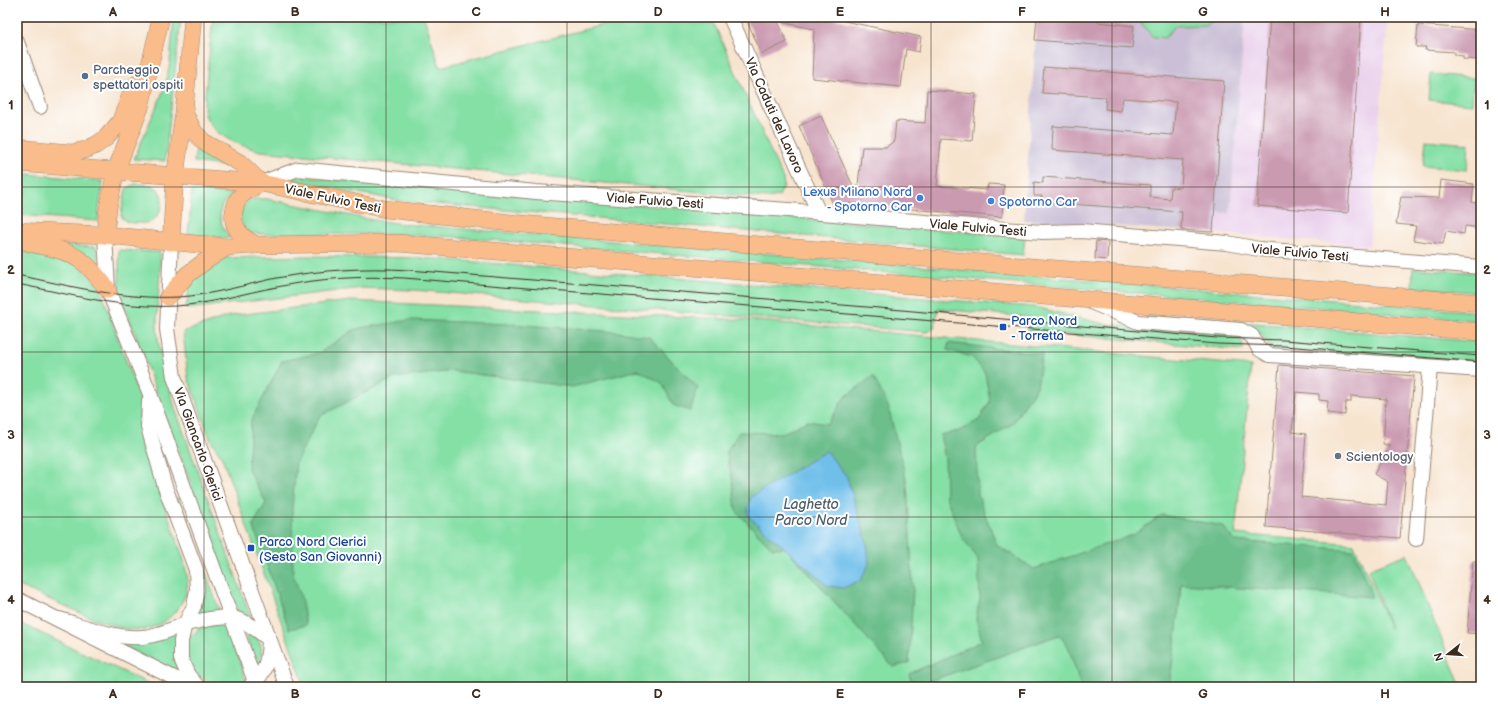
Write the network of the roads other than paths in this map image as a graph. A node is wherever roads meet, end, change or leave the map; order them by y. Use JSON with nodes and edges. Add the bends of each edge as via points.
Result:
{"nodes":[{"id":1,"x":161,"y":17,"type":"edge"},
{"id":2,"x":193,"y":17,"type":"edge"},
{"id":3,"x":730,"y":17,"type":"edge"},
{"id":4,"x":17,"y":42,"type":"edge"},
{"id":5,"x":148,"y":73,"type":"junction"},
{"id":6,"x":40,"y":107,"type":"dead end"},
{"id":7,"x":184,"y":112,"type":"junction"},
{"id":8,"x":17,"y":148,"type":"edge"},
{"id":9,"x":17,"y":163,"type":"edge"},
{"id":10,"x":116,"y":170,"type":"junction"},
{"id":11,"x":175,"y":177,"type":"junction"},
{"id":12,"x":261,"y":184,"type":"junction"},
{"id":13,"x":819,"y":213,"type":"junction"},
{"id":14,"x":17,"y":231,"type":"edge"},
{"id":15,"x":105,"y":235,"type":"junction"},
{"id":16,"x":17,"y":238,"type":"edge"},
{"id":17,"x":171,"y":242,"type":"junction"},
{"id":18,"x":256,"y":245,"type":"junction"},
{"id":19,"x":227,"y":247,"type":"junction"},
{"id":20,"x":1481,"y":266,"type":"edge"},
{"id":21,"x":108,"y":290,"type":"junction"},
{"id":22,"x":168,"y":297,"type":"junction"},
{"id":23,"x":1085,"y":300,"type":"junction"},
{"id":24,"x":1481,"y":302,"type":"edge"},
{"id":25,"x":1481,"y":332,"type":"edge"},
{"id":26,"x":1430,"y":366,"type":"junction"},
{"id":27,"x":1481,"y":370,"type":"edge"},
{"id":28,"x":150,"y":394,"type":"junction"},
{"id":29,"x":1416,"y":540,"type":"dead end"},
{"id":30,"x":17,"y":599,"type":"edge"},
{"id":31,"x":232,"y":617,"type":"junction"},
{"id":32,"x":59,"y":619,"type":"junction"},
{"id":33,"x":185,"y":624,"type":"junction"},
{"id":34,"x":270,"y":640,"type":"junction"},
{"id":35,"x":254,"y":685,"type":"edge"},
{"id":36,"x":198,"y":687,"type":"edge"},
{"id":37,"x":287,"y":687,"type":"edge"}],
"edges":[{"from":1,"to":5,"type":"main road"},
{"from":2,"to":7,"type":"main road"},
{"from":3,"to":13,"type":"street","name":"Via Caduti del Lavoro"},
{"from":4,"to":6,"type":"street"},
{"from":5,"to":8,"type":"main road","via":[[134,87],[120,122],[96,145],[72,153]]},
{"from":5,"to":10,"type":"main road","via":[[140,108]]},
{"from":7,"to":11,"type":"main road"},
{"from":7,"to":12,"type":"main road","via":[[194,132],[204,142],[240,163]]},
{"from":9,"to":10,"type":"main road","name":"Viale Fulvio Testi"},
{"from":10,"to":11,"type":"main road","name":"Viale Fulvio Testi"},
{"from":10,"to":15,"type":"main road"},
{"from":11,"to":12,"type":"main road","name":"Viale Fulvio Testi"},
{"from":11,"to":17,"type":"main road"},
{"from":12,"to":13,"type":"street","name":"Viale Fulvio Testi","via":[[298,169],[536,192]]},
{"from":12,"to":18,"type":"main road","via":[[239,198],[233,216],[240,234]]},
{"from":12,"to":24,"type":"main road","name":"Viale Fulvio Testi","via":[[385,209],[511,223]]},
{"from":13,"to":20,"type":"street","name":"Viale Fulvio Testi","via":[[1042,232],[1081,231],[1227,243],[1259,249]]},
{"from":14,"to":15,"type":"main road"},
{"from":15,"to":17,"type":"main road"},
{"from":15,"to":21,"type":"street","name":"Via Giancarlo Clerici"},
{"from":16,"to":21,"type":"main road","via":[[26,243],[56,249],[79,259],[91,268]]},
{"from":17,"to":19,"type":"main road"},
{"from":17,"to":22,"type":"street","name":"Via Giancarlo Clerici"},
{"from":18,"to":19,"type":"main road"},
{"from":18,"to":23,"type":"main road","via":[[397,243]]},
{"from":19,"to":22,"type":"main road","via":[[187,275]]},
{"from":21,"to":28,"type":"street","name":"Via Giancarlo Clerici"},
{"from":22,"to":34,"type":"street","name":"Via Giancarlo Clerici","via":[[167,329],[174,377]]},
{"from":23,"to":25,"type":"main road"},
{"from":23,"to":26,"type":"street","via":[[1138,322],[1241,330],[1252,336],[1259,349],[1268,355]]},
{"from":26,"to":27,"type":"street"},
{"from":26,"to":29,"type":"street"},
{"from":28,"to":31,"type":"street","name":"Via Giancarlo Clerici"},
{"from":28,"to":33,"type":"street","name":"Via Giancarlo Clerici","via":[[148,427],[165,487],[196,570],[197,590],[194,606]]},
{"from":30,"to":32,"type":"street"},
{"from":31,"to":33,"type":"street"},
{"from":31,"to":34,"type":"street","via":[[250,625]]},
{"from":31,"to":35,"type":"street","name":"Via Giancarlo Clerici"},
{"from":32,"to":33,"type":"street","via":[[122,637],[143,637]]},
{"from":32,"to":36,"type":"street","via":[[161,672]]},
{"from":33,"to":36,"type":"street","name":"Via Giancarlo Clerici","via":[[181,641],[181,659],[188,675]]},
{"from":34,"to":35,"type":"street","name":"Via Giancarlo Clerici","via":[[266,667]]},
{"from":34,"to":37,"type":"street","name":"Via Giancarlo Clerici"}]}
